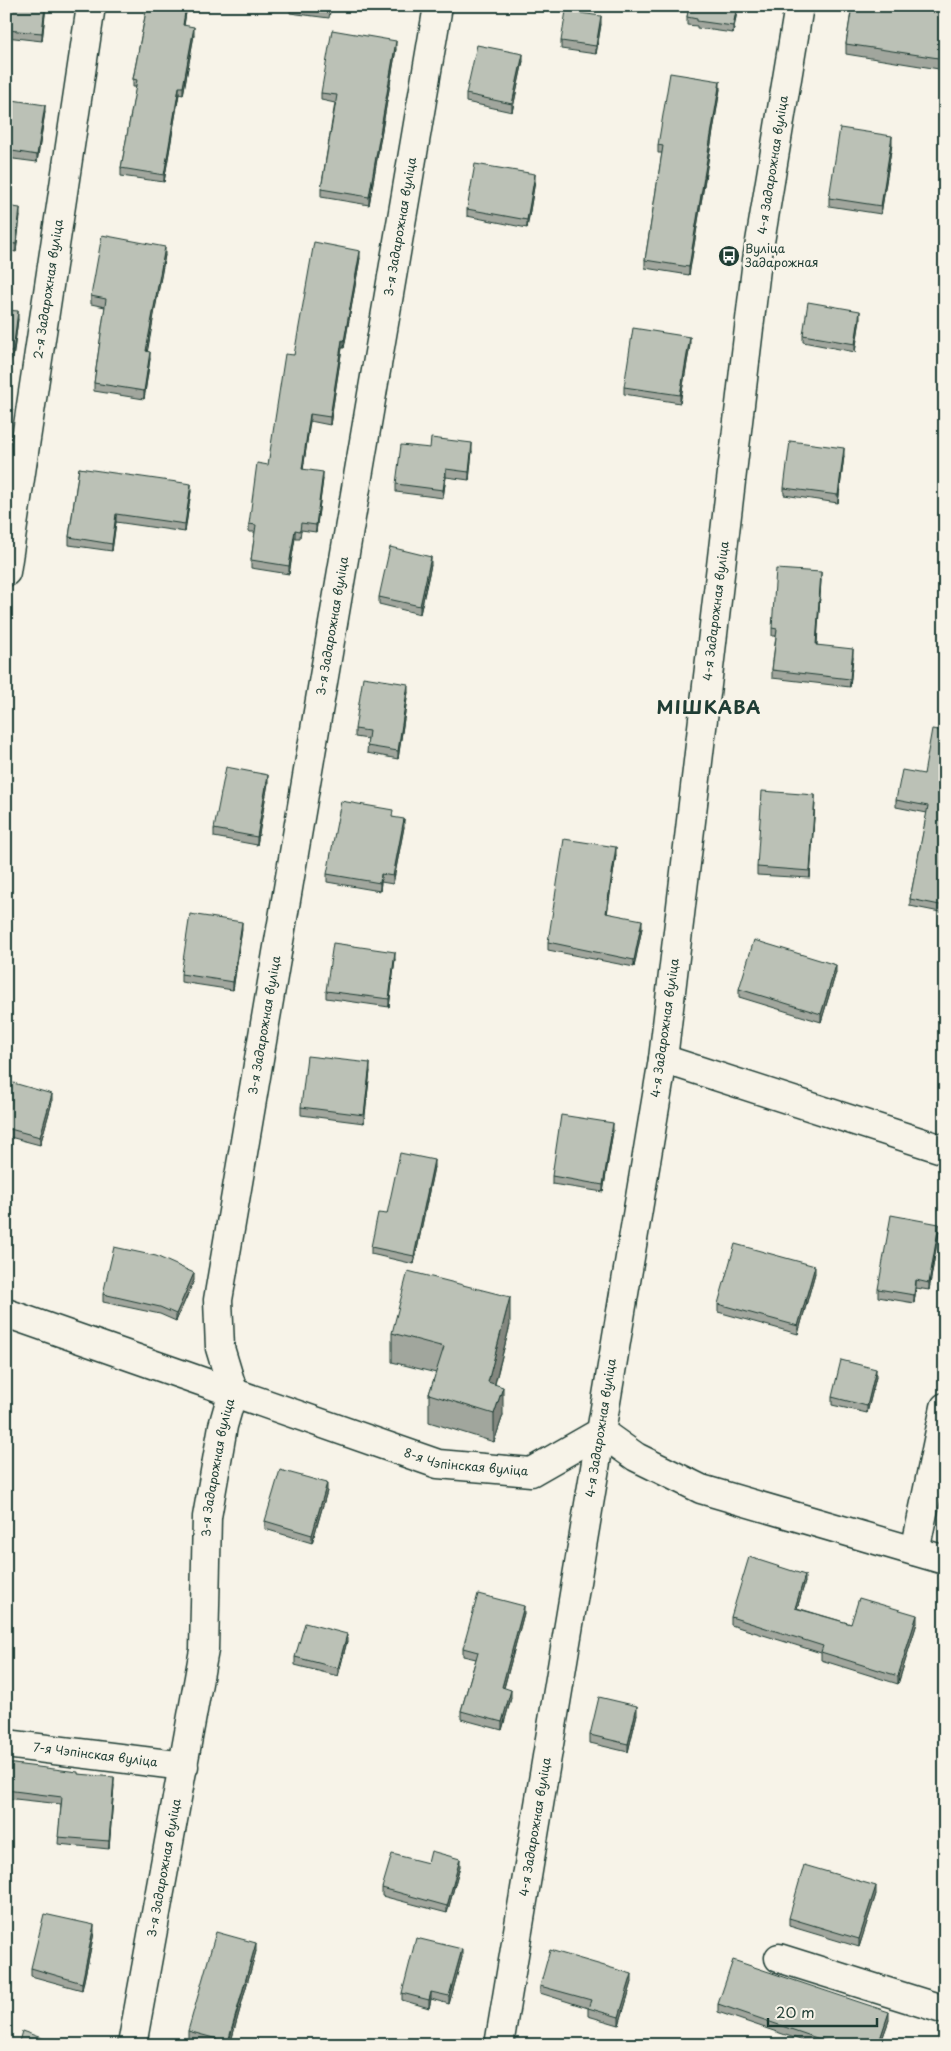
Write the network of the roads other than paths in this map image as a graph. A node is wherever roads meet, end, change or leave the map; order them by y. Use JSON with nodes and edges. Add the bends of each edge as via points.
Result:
{"nodes":[{"id":1,"x":91,"y":6,"type":"edge"},
{"id":2,"x":438,"y":6,"type":"edge"},
{"id":3,"x":799,"y":6,"type":"edge"},
{"id":4,"x":6,"y":572,"type":"edge"},
{"id":5,"x":663,"y":1059,"type":"junction"},
{"id":6,"x":945,"y":1150,"type":"edge"},
{"id":7,"x":6,"y":1313,"type":"edge"},
{"id":8,"x":233,"y":1391,"type":"junction"},
{"id":9,"x":945,"y":1407,"type":"edge"},
{"id":10,"x":600,"y":1432,"type":"junction"},
{"id":11,"x":915,"y":1551,"type":"junction"},
{"id":12,"x":945,"y":1560,"type":"edge"},
{"id":13,"x":6,"y":1744,"type":"edge"},
{"id":14,"x":184,"y":1766,"type":"junction"},
{"id":15,"x":780,"y":1958,"type":"dead end"},
{"id":16,"x":945,"y":2010,"type":"edge"},
{"id":17,"x":132,"y":2045,"type":"edge"},
{"id":18,"x":499,"y":2045,"type":"edge"}],
"edges":[{"from":1,"to":4,"type":"street","name":"2-я Задарожная вуліца"},
{"from":2,"to":8,"type":"street","name":"3-я Задарожная вуліца","via":[[218,1300],[220,1348]]},
{"from":3,"to":5,"type":"street","name":"4-я Задарожная вуліца","via":[[757,260]]},
{"from":5,"to":6,"type":"street"},
{"from":5,"to":10,"type":"street","name":"4-я Задарожная вуліца"},
{"from":7,"to":8,"type":"street","name":"8-я Чэпінская вуліца"},
{"from":8,"to":10,"type":"street","name":"8-я Чэпінская вуліца","via":[[438,1464],[531,1472]]},
{"from":8,"to":14,"type":"street","name":"3-я Задарожная вуліца","via":[[223,1426],[207,1517],[204,1650]]},
{"from":9,"to":11,"type":"street"},
{"from":10,"to":11,"type":"street","via":[[636,1457],[701,1489]]},
{"from":10,"to":18,"type":"street","name":"4-я Задарожная вуліца"},
{"from":11,"to":12,"type":"street"},
{"from":13,"to":14,"type":"street","name":"7-я Чэпінская вуліца"},
{"from":14,"to":17,"type":"street","name":"3-я Задарожная вуліца"},
{"from":15,"to":16,"type":"street"}]}
